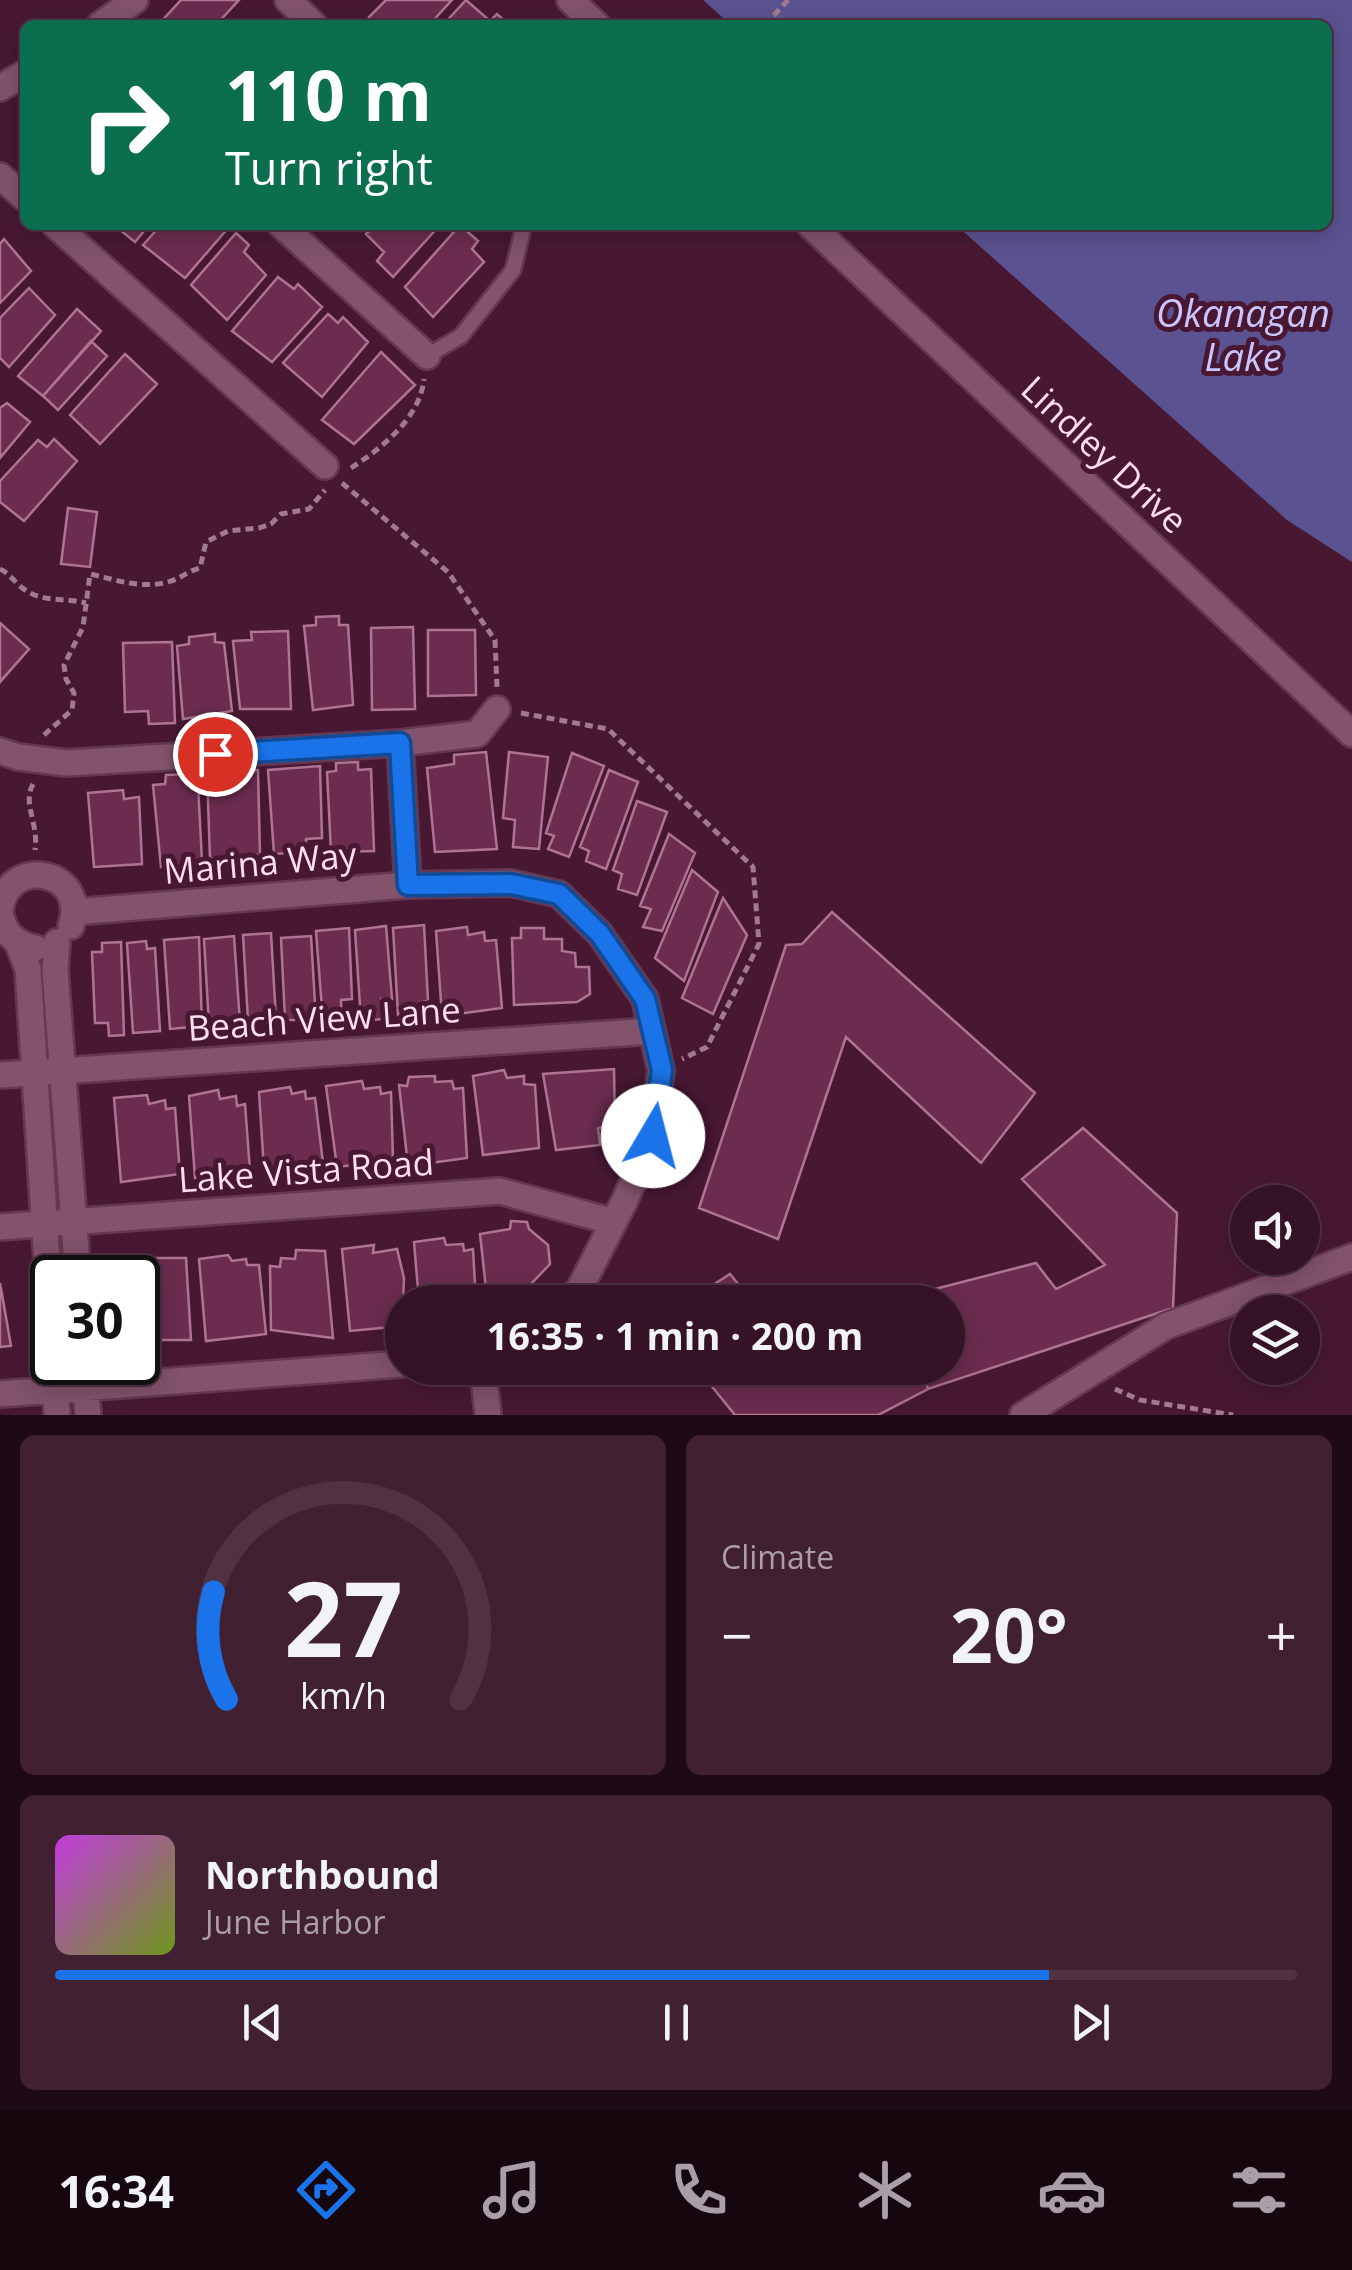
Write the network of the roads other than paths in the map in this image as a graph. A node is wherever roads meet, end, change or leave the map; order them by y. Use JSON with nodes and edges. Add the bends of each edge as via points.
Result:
{"nodes":[{"id":1,"x":135,"y":0,"type":"edge"},
{"id":2,"x":288,"y":0,"type":"edge"},
{"id":3,"x":570,"y":0,"type":"edge"},
{"id":4,"x":107,"y":20,"type":"edge"},
{"id":5,"x":309,"y":20,"type":"edge"},
{"id":6,"x":591,"y":20,"type":"edge"},
{"id":7,"x":0,"y":176,"type":"edge"},
{"id":8,"x":20,"y":194,"type":"edge"},
{"id":9,"x":61,"y":230,"type":"edge"},
{"id":10,"x":286,"y":230,"type":"edge"},
{"id":11,"x":523,"y":230,"type":"edge"},
{"id":12,"x":815,"y":230,"type":"edge"},
{"id":13,"x":427,"y":356,"type":"joint"},
{"id":14,"x":330,"y":472,"type":"road end"},
{"id":15,"x":497,"y":709,"type":"road end"},
{"id":16,"x":1352,"y":734,"type":"edge"},
{"id":17,"x":400,"y":743,"type":"junction"},
{"id":18,"x":0,"y":751,"type":"edge"},
{"id":19,"x":408,"y":885,"type":"junction"},
{"id":20,"x":0,"y":910,"type":"edge"},
{"id":21,"x":74,"y":912,"type":"junction"},
{"id":22,"x":58,"y":942,"type":"junction"},
{"id":23,"x":18,"y":944,"type":"junction"},
{"id":24,"x":652,"y":1031,"type":"junction"},
{"id":25,"x":62,"y":1071,"type":"junction"},
{"id":26,"x":35,"y":1073,"type":"junction"},
{"id":27,"x":0,"y":1075,"type":"edge"},
{"id":28,"x":73,"y":1221,"type":"junction"},
{"id":29,"x":614,"y":1222,"type":"junction"},
{"id":30,"x":45,"y":1224,"type":"junction"},
{"id":31,"x":0,"y":1226,"type":"edge"},
{"id":32,"x":47,"y":1255,"type":"edge"},
{"id":33,"x":76,"y":1255,"type":"edge"},
{"id":34,"x":1352,"y":1256,"type":"edge"},
{"id":35,"x":582,"y":1285,"type":"edge"},
{"id":36,"x":385,"y":1365,"type":"edge"},
{"id":37,"x":160,"y":1372,"type":"edge"},
{"id":38,"x":86,"y":1385,"type":"edge"},
{"id":39,"x":485,"y":1385,"type":"edge"},
{"id":40,"x":0,"y":1394,"type":"edge"},
{"id":41,"x":57,"y":1402,"type":"edge"},
{"id":42,"x":88,"y":1415,"type":"edge"},
{"id":43,"x":488,"y":1415,"type":"edge"},
{"id":44,"x":1023,"y":1415,"type":"edge"}],
"edges":[{"from":1,"to":4,"type":"street"},
{"from":2,"to":5,"type":"street"},
{"from":3,"to":6,"type":"street"},
{"from":7,"to":8,"type":"street"},
{"from":9,"to":14,"type":"street"},
{"from":10,"to":13,"type":"street"},
{"from":11,"to":13,"type":"lane","via":[[513,270],[462,336]]},
{"from":12,"to":16,"type":"street","name":"Lindley Drive"},
{"from":15,"to":17,"type":"street","via":[[477,734]]},
{"from":17,"to":18,"type":"street","via":[[67,763]]},
{"from":17,"to":19,"type":"street"},
{"from":19,"to":21,"type":"street","name":"Marina Way"},
{"from":19,"to":24,"type":"street","name":"Marina Way","via":[[511,884],[559,894],[600,934],[645,999]]},
{"from":20,"to":21,"type":"street","via":[[7,890],[32,874],[66,888]]},
{"from":20,"to":23,"type":"street"},
{"from":21,"to":22,"type":"street"},
{"from":22,"to":23,"type":"street","via":[[43,948]]},
{"from":22,"to":25,"type":"street"},
{"from":23,"to":26,"type":"street","via":[[28,968]]},
{"from":24,"to":25,"type":"street","name":"Beach View Lane"},
{"from":24,"to":29,"type":"street","name":"Marina Way","via":[[662,1070],[653,1136]]},
{"from":25,"to":26,"type":"street","name":"Beach View Lane"},
{"from":25,"to":28,"type":"street"},
{"from":26,"to":27,"type":"street","name":"Beach View Lane"},
{"from":26,"to":30,"type":"street"},
{"from":28,"to":29,"type":"street","name":"Lake Vista Road","via":[[500,1192]]},
{"from":28,"to":30,"type":"street","name":"Lake Vista Road"},
{"from":28,"to":33,"type":"street"},
{"from":29,"to":35,"type":"street","name":"Marina Way"},
{"from":30,"to":31,"type":"street","name":"Lake Vista Road"},
{"from":30,"to":32,"type":"street"},
{"from":34,"to":44,"type":"street","via":[[1166,1326]]},
{"from":36,"to":37,"type":"street"},
{"from":38,"to":42,"type":"street"},
{"from":39,"to":43,"type":"street"},
{"from":40,"to":41,"type":"street"}]}
